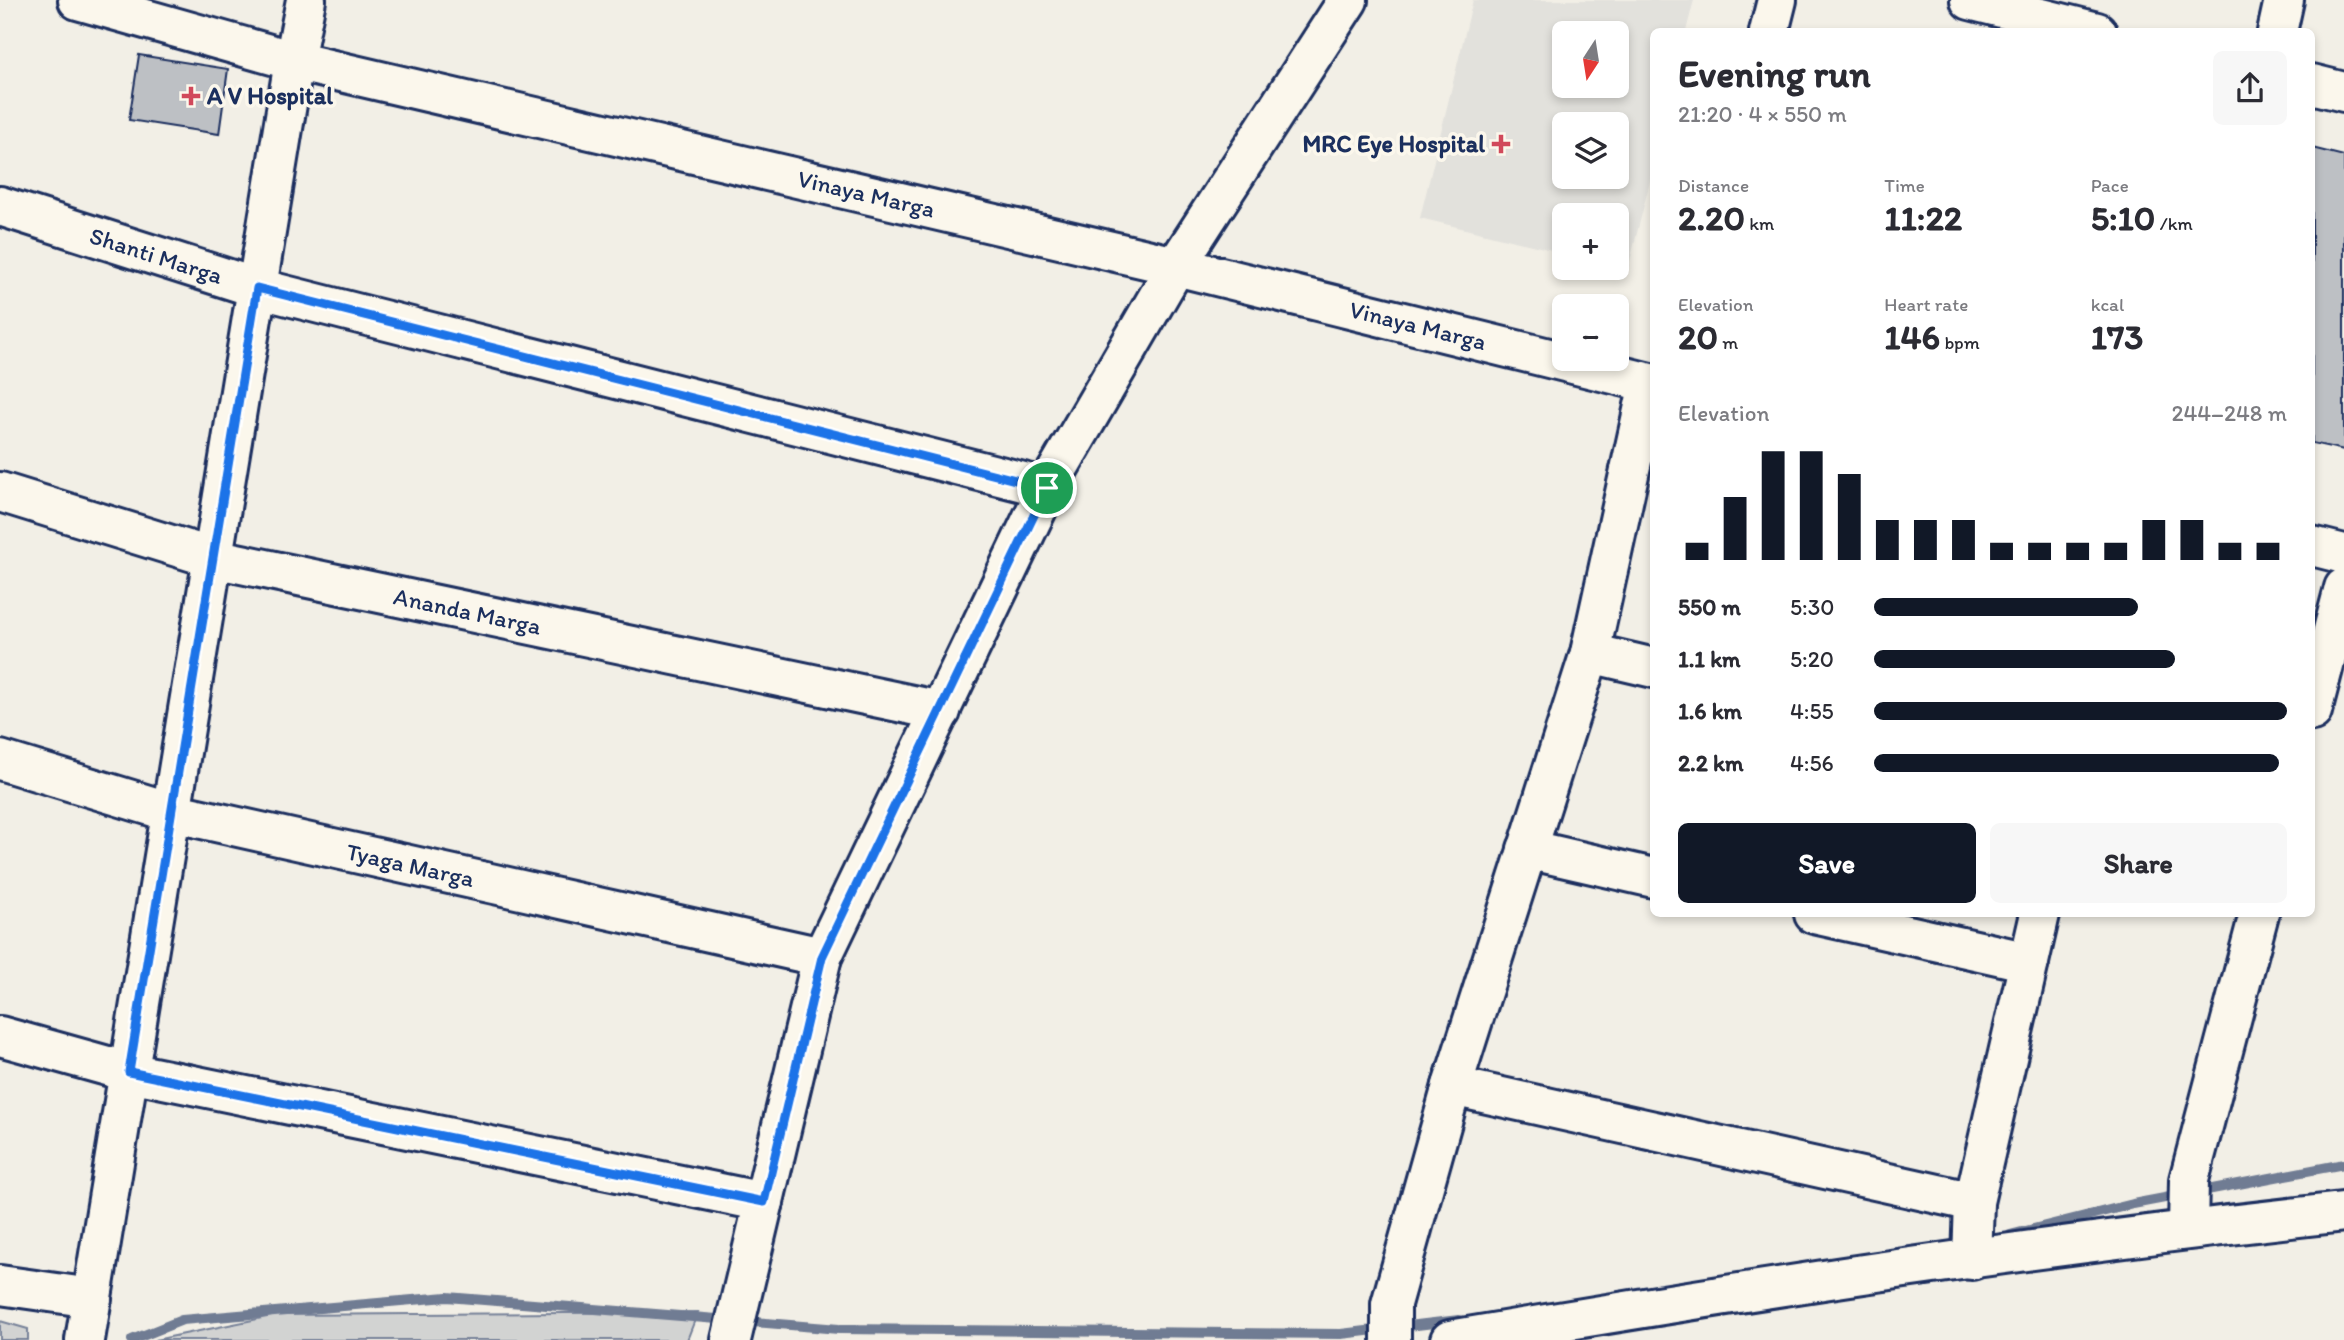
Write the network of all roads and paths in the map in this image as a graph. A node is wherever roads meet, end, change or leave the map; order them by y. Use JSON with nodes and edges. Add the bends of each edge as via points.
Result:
{"nodes":[{"id":1,"x":78,"y":0,"type":"edge"},
{"id":2,"x":306,"y":0,"type":"edge"},
{"id":3,"x":1348,"y":0,"type":"edge"},
{"id":4,"x":1777,"y":0,"type":"edge"},
{"id":5,"x":1969,"y":0,"type":"edge"},
{"id":6,"x":2284,"y":0,"type":"edge"},
{"id":7,"x":1770,"y":28,"type":"edge"},
{"id":8,"x":2081,"y":28,"type":"edge"},
{"id":9,"x":2278,"y":28,"type":"edge"},
{"id":10,"x":295,"y":61,"type":"junction"},
{"id":11,"x":2315,"y":85,"type":"edge"},
{"id":12,"x":2344,"y":92,"type":"edge"},
{"id":13,"x":0,"y":206,"type":"edge"},
{"id":14,"x":1176,"y":266,"type":"junction"},
{"id":15,"x":257,"y":288,"type":"junction"},
{"id":16,"x":1650,"y":384,"type":"edge"},
{"id":17,"x":1650,"y":393,"type":"edge"},
{"id":18,"x":1047,"y":488,"type":"junction"},
{"id":19,"x":0,"y":492,"type":"edge"},
{"id":20,"x":2315,"y":547,"type":"edge"},
{"id":21,"x":2344,"y":554,"type":"edge"},
{"id":22,"x":213,"y":558,"type":"junction"},
{"id":23,"x":2344,"y":588,"type":"edge"},
{"id":24,"x":1590,"y":653,"type":"junction"},
{"id":25,"x":1650,"y":667,"type":"edge"},
{"id":26,"x":2315,"y":699,"type":"edge"},
{"id":27,"x":941,"y":711,"type":"junction"},
{"id":28,"x":0,"y":760,"type":"edge"},
{"id":29,"x":172,"y":812,"type":"junction"},
{"id":30,"x":1527,"y":849,"type":"junction"},
{"id":31,"x":1650,"y":877,"type":"edge"},
{"id":32,"x":1827,"y":917,"type":"edge"},
{"id":33,"x":2039,"y":917,"type":"edge"},
{"id":34,"x":2258,"y":917,"type":"edge"},
{"id":35,"x":822,"y":957,"type":"junction"},
{"id":36,"x":2029,"y":962,"type":"junction"},
{"id":37,"x":0,"y":1036,"type":"edge"},
{"id":38,"x":129,"y":1072,"type":"junction"},
{"id":39,"x":1452,"y":1086,"type":"junction"},
{"id":40,"x":764,"y":1202,"type":"junction"},
{"id":41,"x":2188,"y":1208,"type":"junction"},
{"id":42,"x":2344,"y":1212,"type":"edge"},
{"id":43,"x":1973,"y":1232,"type":"junction"},
{"id":44,"x":0,"y":1285,"type":"edge"},
{"id":45,"x":92,"y":1298,"type":"junction"},
{"id":46,"x":1621,"y":1325,"type":"edge"},
{"id":47,"x":1391,"y":1326,"type":"edge"},
{"id":48,"x":732,"y":1333,"type":"edge"},
{"id":49,"x":85,"y":1338,"type":"edge"},
{"id":50,"x":1450,"y":1340,"type":"edge"}],
"edges":[{"from":1,"to":10,"type":"street","name":"Vinaya Marga"},
{"from":2,"to":10,"type":"street"},
{"from":3,"to":14,"type":"street"},
{"from":4,"to":7,"type":"street"},
{"from":5,"to":8,"type":"street"},
{"from":6,"to":9,"type":"street"},
{"from":10,"to":14,"type":"street","name":"Vinaya Marga"},
{"from":10,"to":15,"type":"street"},
{"from":11,"to":12,"type":"street"},
{"from":13,"to":15,"type":"street","name":"Shanti Marga"},
{"from":14,"to":16,"type":"street","name":"Vinaya Marga"},
{"from":14,"to":18,"type":"street"},
{"from":15,"to":18,"type":"street","name":"Shanti Marga"},
{"from":15,"to":22,"type":"street"},
{"from":17,"to":24,"type":"street"},
{"from":18,"to":27,"type":"street"},
{"from":19,"to":22,"type":"street","name":"Ananda Marga"},
{"from":20,"to":21,"type":"street"},
{"from":22,"to":27,"type":"street","name":"Ananda Marga"},
{"from":22,"to":29,"type":"street"},
{"from":23,"to":26,"type":"street"},
{"from":24,"to":25,"type":"street"},
{"from":24,"to":30,"type":"street"},
{"from":27,"to":35,"type":"street"},
{"from":28,"to":29,"type":"street","name":"Tyaga Marga"},
{"from":29,"to":35,"type":"street","name":"Tyaga Marga"},
{"from":29,"to":38,"type":"street"},
{"from":30,"to":31,"type":"street"},
{"from":30,"to":39,"type":"street"},
{"from":32,"to":36,"type":"street"},
{"from":33,"to":36,"type":"street"},
{"from":34,"to":41,"type":"street"},
{"from":35,"to":40,"type":"street"},
{"from":36,"to":43,"type":"street"},
{"from":37,"to":38,"type":"street"},
{"from":38,"to":40,"type":"street"},
{"from":38,"to":45,"type":"street"},
{"from":39,"to":43,"type":"street"},
{"from":39,"to":47,"type":"street"},
{"from":40,"to":48,"type":"street"},
{"from":41,"to":42,"type":"street"},
{"from":41,"to":43,"type":"street"},
{"from":43,"to":46,"type":"street"},
{"from":44,"to":45,"type":"street"},
{"from":45,"to":49,"type":"street"},
{"from":46,"to":50,"type":"street"}]}
